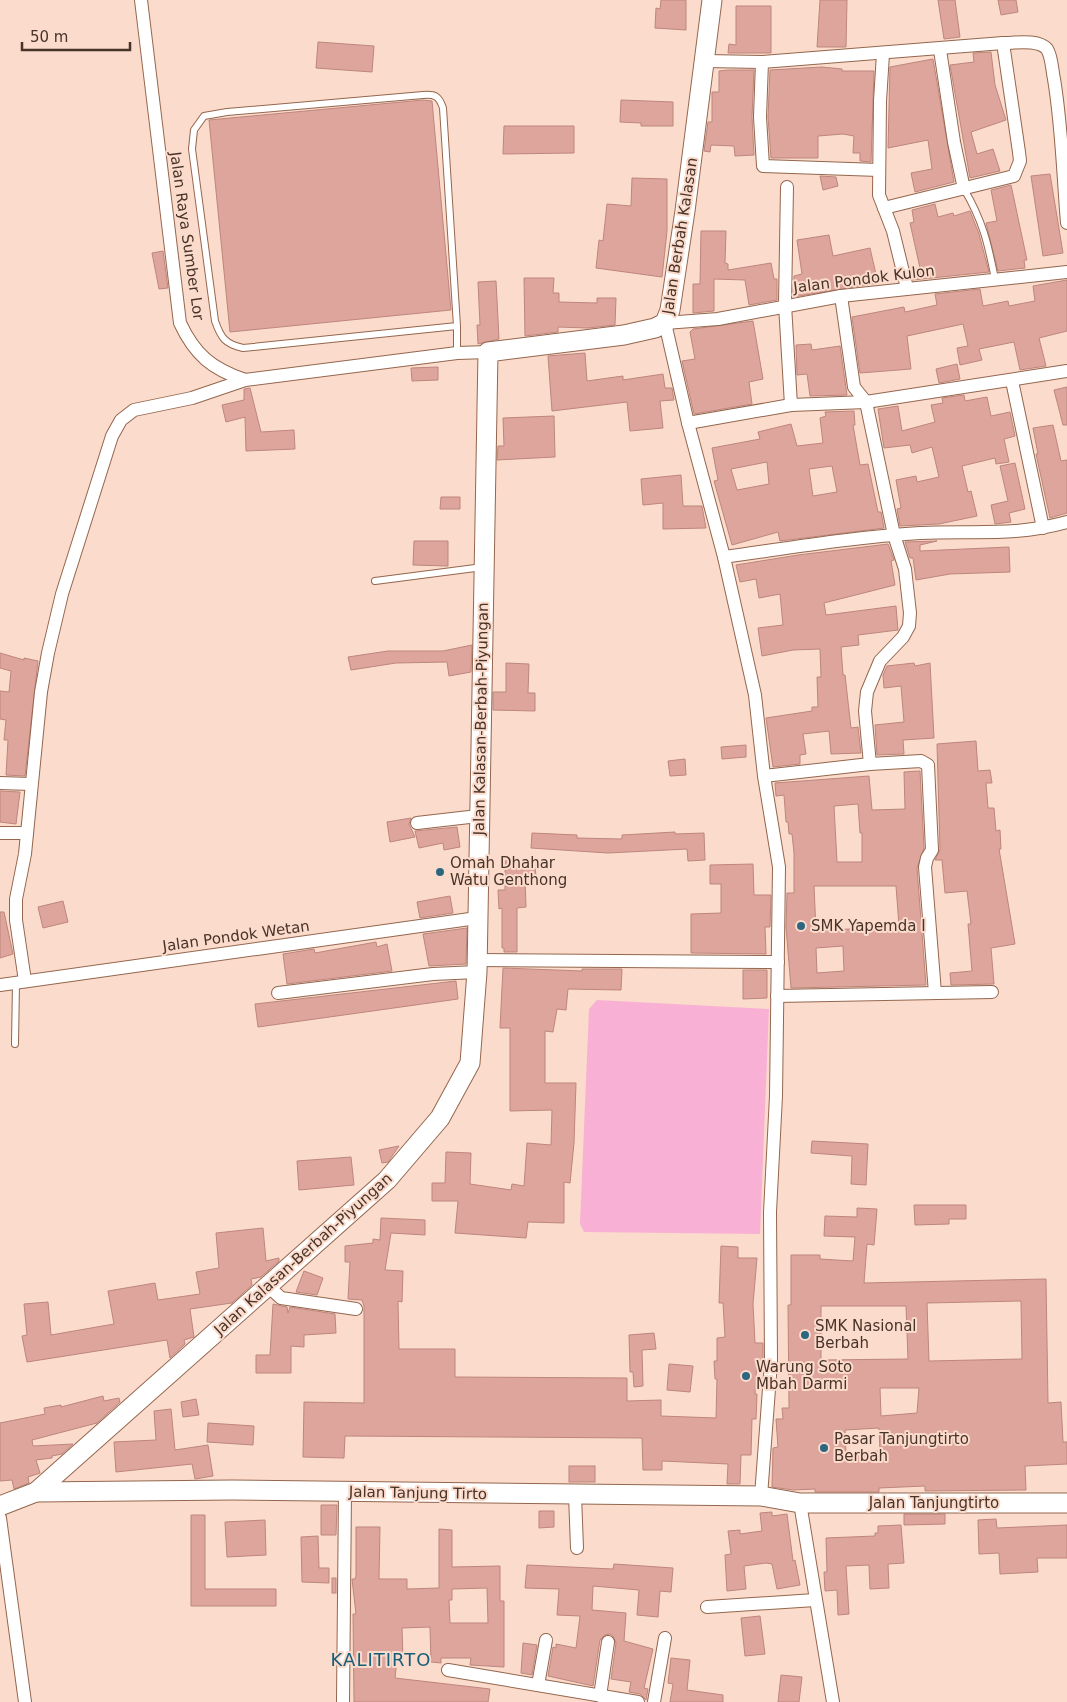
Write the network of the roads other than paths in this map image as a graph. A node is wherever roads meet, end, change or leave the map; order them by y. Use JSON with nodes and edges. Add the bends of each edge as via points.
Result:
{"nodes":[{"id":1,"x":141,"y":0,"type":"edge"},
{"id":2,"x":712,"y":0,"type":"edge"},
{"id":3,"x":1002,"y":43,"type":"junction"},
{"id":4,"x":940,"y":50,"type":"junction"},
{"id":5,"x":883,"y":54,"type":"junction"},
{"id":6,"x":705,"y":61,"type":"junction"},
{"id":7,"x":762,"y":62,"type":"junction"},
{"id":8,"x":879,"y":170,"type":"junction"},
{"id":9,"x":787,"y":188,"type":"dead end"},
{"id":10,"x":964,"y":190,"type":"junction"},
{"id":11,"x":884,"y":208,"type":"junction"},
{"id":12,"x":1067,"y":223,"type":"edge"},
{"id":13,"x":1067,"y":272,"type":"edge"},
{"id":14,"x":995,"y":279,"type":"junction"},
{"id":15,"x":907,"y":288,"type":"junction"},
{"id":16,"x":840,"y":296,"type":"junction"},
{"id":17,"x":785,"y":305,"type":"junction"},
{"id":18,"x":665,"y":323,"type":"junction"},
{"id":19,"x":457,"y":326,"type":"junction"},
{"id":20,"x":488,"y":352,"type":"junction"},
{"id":21,"x":457,"y":353,"type":"junction"},
{"id":22,"x":1067,"y":372,"type":"edge"},
{"id":23,"x":245,"y":380,"type":"junction"},
{"id":24,"x":1012,"y":381,"type":"junction"},
{"id":25,"x":866,"y":402,"type":"junction"},
{"id":26,"x":791,"y":405,"type":"junction"},
{"id":27,"x":688,"y":423,"type":"junction"},
{"id":28,"x":1067,"y":522,"type":"edge"},
{"id":29,"x":1043,"y":528,"type":"junction"},
{"id":30,"x":894,"y":535,"type":"junction"},
{"id":31,"x":724,"y":557,"type":"junction"},
{"id":32,"x":485,"y":567,"type":"junction"},
{"id":33,"x":375,"y":581,"type":"dead end"},
{"id":34,"x":870,"y":764,"type":"junction"},
{"id":35,"x":764,"y":776,"type":"junction"},
{"id":36,"x":0,"y":782,"type":"edge"},
{"id":37,"x":31,"y":784,"type":"junction"},
{"id":38,"x":478,"y":816,"type":"junction"},
{"id":39,"x":417,"y":823,"type":"dead end"},
{"id":40,"x":0,"y":833,"type":"edge"},
{"id":41,"x":27,"y":834,"type":"junction"},
{"id":42,"x":477,"y":918,"type":"junction"},
{"id":43,"x":778,"y":962,"type":"junction"},
{"id":44,"x":477,"y":966,"type":"junction"},
{"id":45,"x":21,"y":982,"type":"junction"},
{"id":46,"x":0,"y":985,"type":"edge"},
{"id":47,"x":992,"y":992,"type":"dead end"},
{"id":48,"x":278,"y":993,"type":"dead end"},
{"id":49,"x":934,"y":993,"type":"junction"},
{"id":50,"x":777,"y":996,"type":"junction"},
{"id":51,"x":15,"y":1044,"type":"dead end"},
{"id":52,"x":268,"y":1286,"type":"junction"},
{"id":53,"x":356,"y":1309,"type":"dead end"},
{"id":54,"x":68,"y":1464,"type":"junction"},
{"id":55,"x":77,"y":1490,"type":"junction"},
{"id":56,"x":36,"y":1492,"type":"junction"},
{"id":57,"x":345,"y":1492,"type":"junction"},
{"id":58,"x":575,"y":1496,"type":"junction"},
{"id":59,"x":761,"y":1496,"type":"junction"},
{"id":60,"x":800,"y":1503,"type":"junction"},
{"id":61,"x":1067,"y":1504,"type":"edge"},
{"id":62,"x":0,"y":1506,"type":"edge"},
{"id":63,"x":0,"y":1518,"type":"edge"},
{"id":64,"x":577,"y":1548,"type":"dead end"},
{"id":65,"x":815,"y":1600,"type":"junction"},
{"id":66,"x":707,"y":1607,"type":"dead end"},
{"id":67,"x":664,"y":1638,"type":"dead end"},
{"id":68,"x":546,"y":1640,"type":"dead end"},
{"id":69,"x":608,"y":1642,"type":"dead end"},
{"id":70,"x":448,"y":1670,"type":"dead end"},
{"id":71,"x":538,"y":1685,"type":"junction"},
{"id":72,"x":600,"y":1696,"type":"junction"},
{"id":73,"x":25,"y":1702,"type":"edge"},
{"id":74,"x":343,"y":1702,"type":"edge"},
{"id":75,"x":638,"y":1702,"type":"edge"},
{"id":76,"x":654,"y":1702,"type":"edge"},
{"id":77,"x":833,"y":1702,"type":"edge"}],
"edges":[{"from":1,"to":23,"type":"street","name":"Jalan Raya Sumber Lor","via":[[180,322],[187,338],[203,358],[223,373]]},
{"from":2,"to":6,"type":"street","name":"Jalan Berbah Kalasan"},
{"from":3,"to":4,"type":"street"},
{"from":3,"to":10,"type":"street","via":[[1020,161],[1014,176]]},
{"from":3,"to":12,"type":"street","via":[[1042,45],[1049,54],[1062,131]]},
{"from":4,"to":5,"type":"street"},
{"from":4,"to":10,"type":"street"},
{"from":5,"to":7,"type":"street"},
{"from":5,"to":8,"type":"street"},
{"from":6,"to":7,"type":"street"},
{"from":6,"to":18,"type":"street","name":"Jalan Berbah Kalasan","via":[[670,310]]},
{"from":7,"to":8,"type":"street","via":[[760,117],[763,166]]},
{"from":8,"to":11,"type":"street","via":[[879,195]]},
{"from":9,"to":17,"type":"street"},
{"from":10,"to":11,"type":"street"},
{"from":10,"to":14,"type":"lane","via":[[979,214]]},
{"from":11,"to":15,"type":"street"},
{"from":13,"to":14,"type":"street","name":"Jalan Pondok Kulon"},
{"from":14,"to":15,"type":"street","name":"Jalan Pondok Kulon"},
{"from":15,"to":16,"type":"street","name":"Jalan Pondok Kulon"},
{"from":16,"to":17,"type":"street","name":"Jalan Pondok Kulon"},
{"from":16,"to":25,"type":"street","via":[[854,387]]},
{"from":17,"to":18,"type":"street","name":"Jalan Pondok Kulon","via":[[718,319]]},
{"from":17,"to":26,"type":"street"},
{"from":18,"to":20,"type":"street","name":"Jalan Berbah Kalasan","via":[[624,335]]},
{"from":18,"to":27,"type":"street"},
{"from":19,"to":19,"type":"lane","via":[[443,108],[434,94],[204,116],[194,130],[192,149],[215,321],[221,338],[230,345],[243,348]]},
{"from":19,"to":21,"type":"lane"},
{"from":20,"to":21,"type":"street","name":"Jalan Raya Sumber Lor"},
{"from":20,"to":32,"type":"street","name":"Jalan Kalasan-Berbah-Piyungan"},
{"from":21,"to":23,"type":"street","name":"Jalan Raya Sumber Lor"},
{"from":22,"to":24,"type":"street"},
{"from":23,"to":37,"type":"street","via":[[192,398],[134,410],[121,420],[112,436],[62,594],[48,653]]},
{"from":24,"to":25,"type":"street"},
{"from":24,"to":29,"type":"street"},
{"from":25,"to":26,"type":"street"},
{"from":25,"to":30,"type":"street"},
{"from":26,"to":27,"type":"street"},
{"from":27,"to":31,"type":"street"},
{"from":28,"to":29,"type":"street"},
{"from":29,"to":30,"type":"street","via":[[1012,533]]},
{"from":30,"to":31,"type":"street"},
{"from":30,"to":34,"type":"street","via":[[908,586],[909,626],[880,661],[867,692],[865,710]]},
{"from":31,"to":35,"type":"street","via":[[755,695]]},
{"from":32,"to":33,"type":"lane"},
{"from":32,"to":38,"type":"street","name":"Jalan Kalasan-Berbah-Piyungan"},
{"from":34,"to":35,"type":"street"},
{"from":34,"to":49,"type":"street","via":[[921,761],[928,766],[932,850],[925,867]]},
{"from":35,"to":43,"type":"street","via":[[779,867]]},
{"from":36,"to":37,"type":"street"},
{"from":37,"to":41,"type":"street"},
{"from":38,"to":39,"type":"street"},
{"from":38,"to":42,"type":"street","name":"Jalan Kalasan-Berbah-Piyungan"},
{"from":40,"to":41,"type":"street"},
{"from":41,"to":45,"type":"street","via":[[16,899]]},
{"from":42,"to":44,"type":"street","name":"Jalan Kalasan-Berbah-Piyungan"},
{"from":42,"to":45,"type":"street","name":"Jalan Pondok Wetan"},
{"from":43,"to":44,"type":"street"},
{"from":43,"to":50,"type":"street"},
{"from":44,"to":48,"type":"street"},
{"from":44,"to":52,"type":"street","name":"Jalan Kalasan-Berbah-Piyungan","via":[[470,1063],[440,1118],[387,1180]]},
{"from":45,"to":46,"type":"street","name":"Jalan Pondok Wetan"},
{"from":45,"to":51,"type":"lane"},
{"from":47,"to":49,"type":"street"},
{"from":49,"to":50,"type":"street"},
{"from":50,"to":59,"type":"street","via":[[770,1212],[771,1362]]},
{"from":52,"to":53,"type":"street","via":[[281,1298]]},
{"from":52,"to":54,"type":"street","name":"Jalan Kalasan-Berbah-Piyungan"},
{"from":54,"to":55,"type":"street"},
{"from":54,"to":56,"type":"street","name":"Jalan Kalasan-Berbah-Piyungan"},
{"from":55,"to":56,"type":"street","name":"Jalan Tanjung Tirto"},
{"from":55,"to":57,"type":"street","name":"Jalan Tanjung Tirto"},
{"from":56,"to":62,"type":"street","name":"Jalan Kalasan-Berbah-Piyungan"},
{"from":57,"to":58,"type":"street","name":"Jalan Tanjung Tirto"},
{"from":57,"to":74,"type":"street"},
{"from":58,"to":59,"type":"street","name":"Jalan Tanjung Tirto"},
{"from":58,"to":64,"type":"street"},
{"from":59,"to":60,"type":"street","name":"Jalan Tanjung Tirto"},
{"from":60,"to":61,"type":"street","name":"Jalan Tanjungtirto"},
{"from":60,"to":65,"type":"street"},
{"from":63,"to":73,"type":"street"},
{"from":65,"to":66,"type":"street"},
{"from":65,"to":77,"type":"street"},
{"from":67,"to":76,"type":"street"},
{"from":68,"to":71,"type":"street"},
{"from":69,"to":72,"type":"street"},
{"from":70,"to":71,"type":"street"},
{"from":71,"to":72,"type":"street"},
{"from":72,"to":75,"type":"street"}]}
